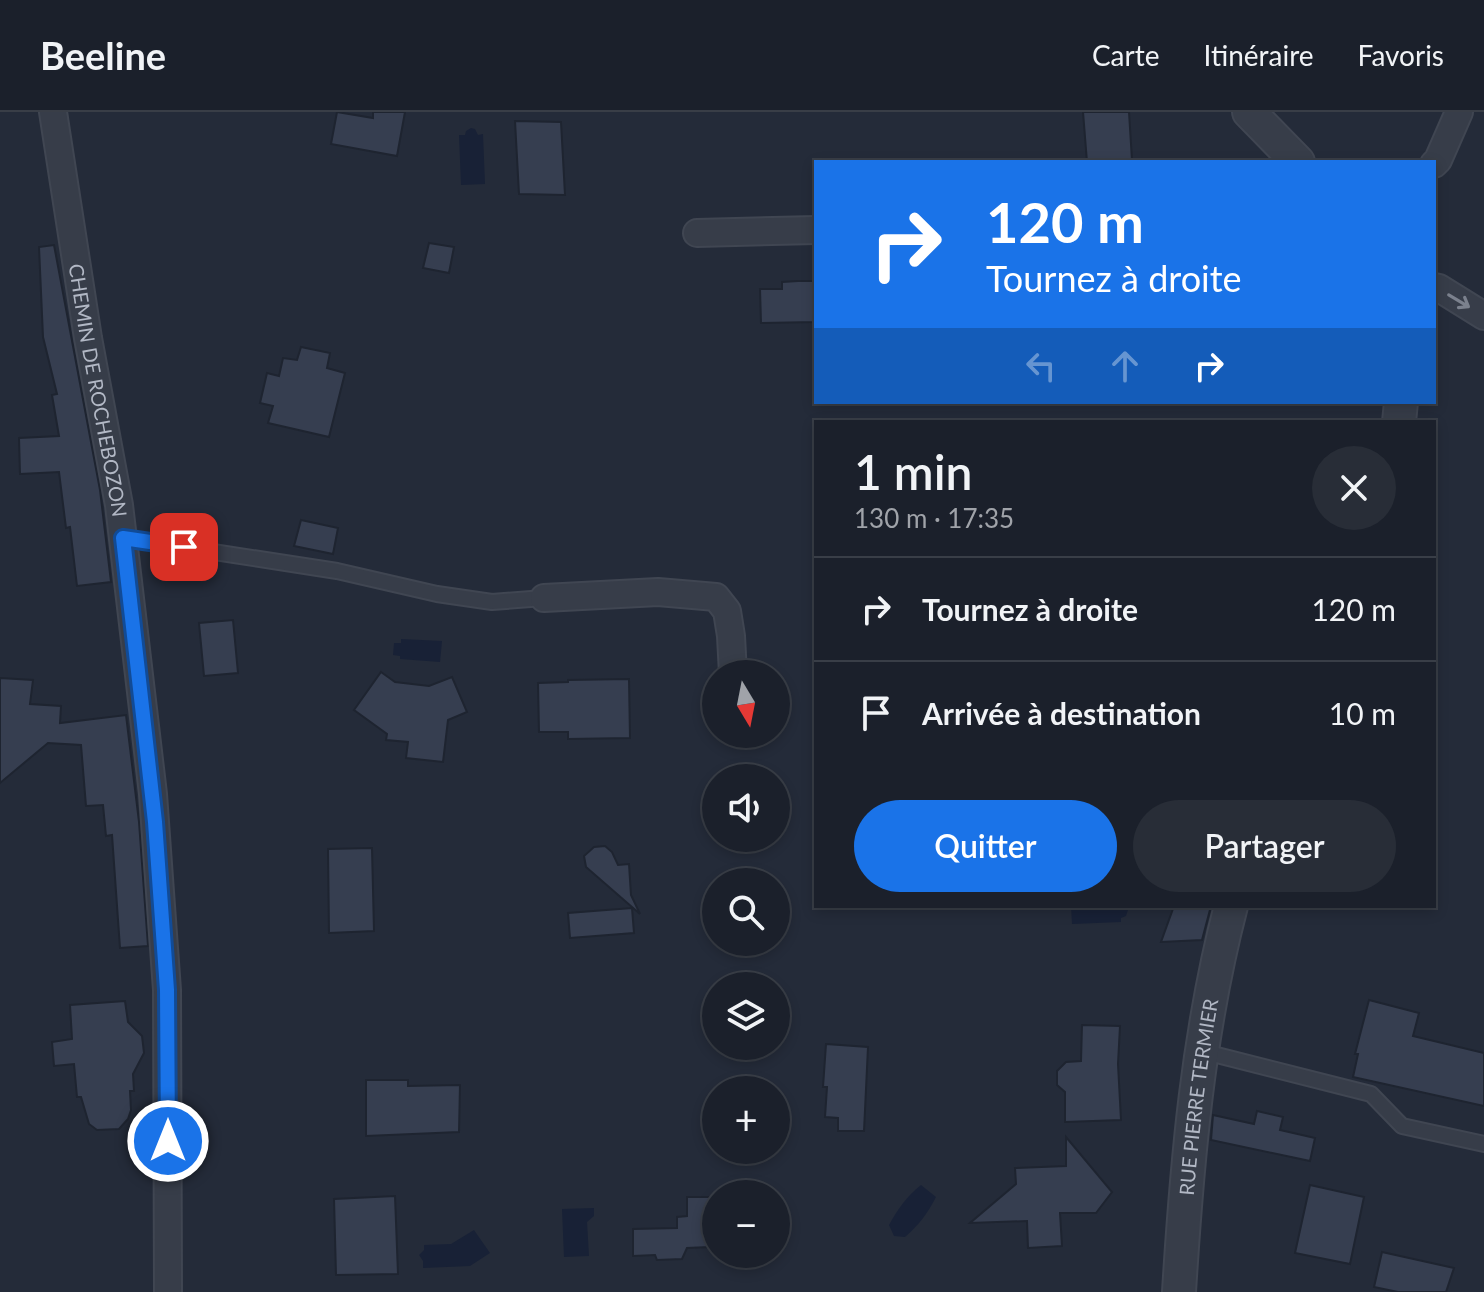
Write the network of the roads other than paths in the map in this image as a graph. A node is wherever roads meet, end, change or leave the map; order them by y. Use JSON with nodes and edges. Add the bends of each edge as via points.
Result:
{"nodes":[{"id":1,"x":53,"y":112,"type":"edge"},
{"id":2,"x":1249,"y":112,"type":"edge"},
{"id":3,"x":1459,"y":112,"type":"edge"},
{"id":4,"x":1296,"y":160,"type":"edge"},
{"id":5,"x":1436,"y":162,"type":"edge"},
{"id":6,"x":814,"y":230,"type":"edge"},
{"id":7,"x":697,"y":233,"type":"dead end"},
{"id":8,"x":1436,"y":287,"type":"edge"},
{"id":9,"x":1484,"y":316,"type":"edge"},
{"id":10,"x":123,"y":538,"type":"junction"},
{"id":11,"x":544,"y":598,"type":"joint"},
{"id":12,"x":732,"y":660,"type":"edge"},
{"id":13,"x":1231,"y":908,"type":"edge"},
{"id":14,"x":1201,"y":1051,"type":"junction"},
{"id":15,"x":1484,"y":1144,"type":"edge"},
{"id":16,"x":168,"y":1292,"type":"edge"},
{"id":17,"x":1179,"y":1292,"type":"edge"}],
"edges":[{"from":1,"to":10,"type":"street","name":"CHEMIN DE ROCHEBOZON"},
{"from":2,"to":4,"type":"street"},
{"from":3,"to":5,"type":"street"},
{"from":6,"to":7,"type":"street"},
{"from":8,"to":9,"type":"street","one_way":true},
{"from":10,"to":11,"type":"lane","via":[[337,571],[492,602]]},
{"from":10,"to":16,"type":"street","name":"CHEMIN DE ROCHEBOZON","via":[[153,794],[167,990]]},
{"from":11,"to":12,"type":"street","via":[[658,592],[716,597],[727,611]]},
{"from":13,"to":14,"type":"street","name":"RUE PIERRE TERMIER"},
{"from":14,"to":15,"type":"lane","via":[[1371,1094],[1402,1126]]},
{"from":14,"to":17,"type":"street","name":"RUE PIERRE TERMIER"}]}
